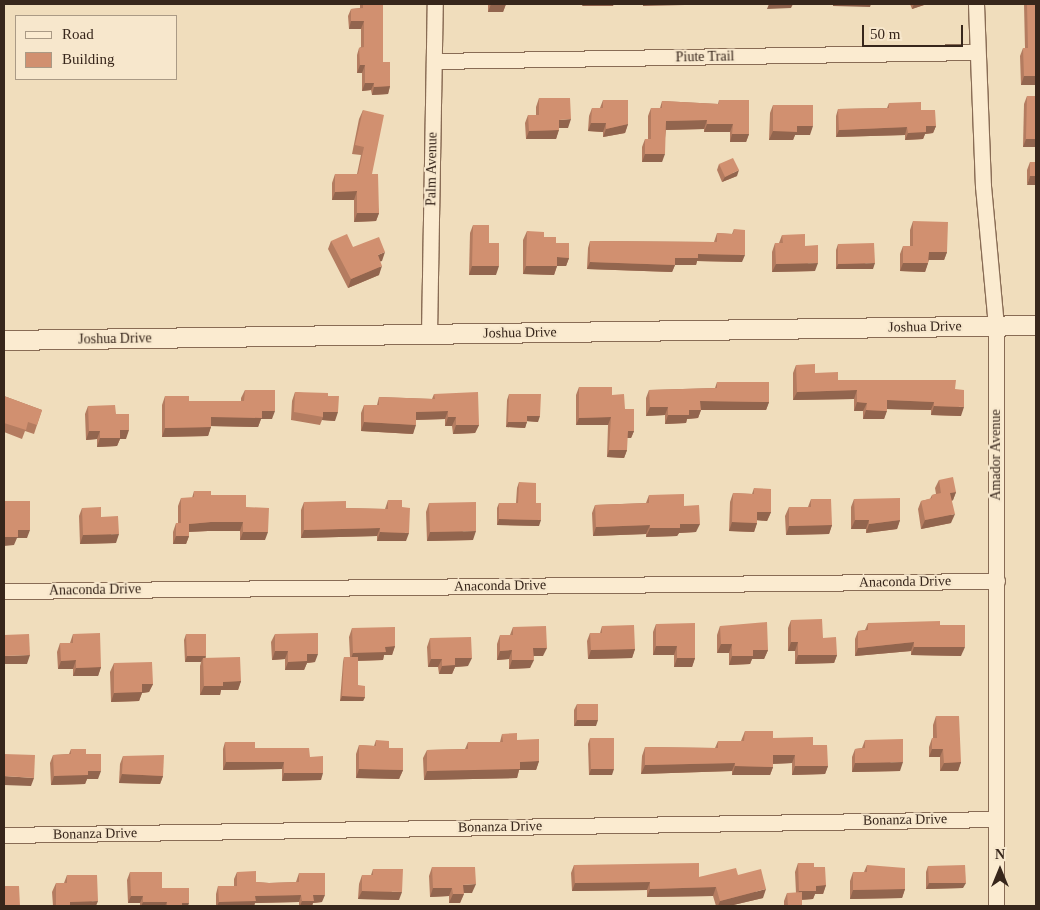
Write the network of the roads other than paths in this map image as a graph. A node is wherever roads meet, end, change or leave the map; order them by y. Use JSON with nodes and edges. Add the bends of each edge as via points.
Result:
{"nodes":[{"id":1,"x":435,"y":4,"type":"edge"},
{"id":2,"x":976,"y":4,"type":"edge"},
{"id":3,"x":976,"y":52,"type":"junction"},
{"id":4,"x":434,"y":62,"type":"junction"},
{"id":5,"x":1036,"y":325,"type":"edge"},
{"id":6,"x":996,"y":326,"type":"junction"},
{"id":7,"x":429,"y":334,"type":"junction"},
{"id":8,"x":4,"y":340,"type":"edge"},
{"id":9,"x":997,"y":581,"type":"junction"},
{"id":10,"x":4,"y":591,"type":"edge"},
{"id":11,"x":996,"y":819,"type":"junction"},
{"id":12,"x":4,"y":835,"type":"edge"},
{"id":13,"x":996,"y":906,"type":"edge"}],
"edges":[{"from":1,"to":4,"type":"street","name":"Palm Avenue"},
{"from":2,"to":3,"type":"street","name":"Amador Avenue"},
{"from":3,"to":4,"type":"street","name":"Piute Trail"},
{"from":3,"to":6,"type":"street","name":"Amador Avenue","via":[[983,186]]},
{"from":4,"to":7,"type":"street","name":"Palm Avenue"},
{"from":5,"to":6,"type":"street","name":"Joshua Drive"},
{"from":6,"to":7,"type":"street","name":"Joshua Drive"},
{"from":6,"to":9,"type":"street","name":"Amador Avenue"},
{"from":7,"to":8,"type":"street","name":"Joshua Drive"},
{"from":9,"to":10,"type":"street","name":"Anaconda Drive"},
{"from":9,"to":11,"type":"street","name":"Amador Avenue"},
{"from":11,"to":12,"type":"street","name":"Bonanza Drive"},
{"from":11,"to":13,"type":"street","name":"Amador Avenue"}]}
